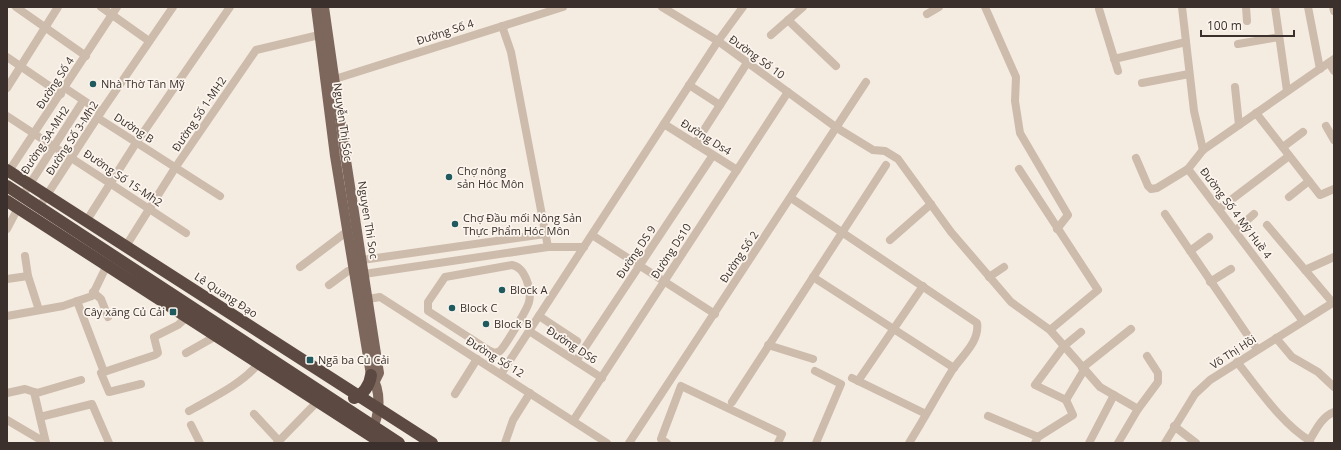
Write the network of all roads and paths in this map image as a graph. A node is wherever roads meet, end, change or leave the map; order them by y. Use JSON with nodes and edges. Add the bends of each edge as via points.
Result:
{"nodes":[{"id":1,"x":16,"y":7,"type":"edge"},
{"id":2,"x":58,"y":7,"type":"edge"},
{"id":3,"x":101,"y":7,"type":"edge"},
{"id":4,"x":117,"y":7,"type":"edge"},
{"id":5,"x":173,"y":7,"type":"edge"},
{"id":6,"x":230,"y":7,"type":"edge"},
{"id":7,"x":316,"y":7,"type":"edge"},
{"id":8,"x":324,"y":7,"type":"edge"},
{"id":9,"x":563,"y":7,"type":"edge"},
{"id":10,"x":662,"y":7,"type":"edge"},
{"id":11,"x":743,"y":7,"type":"edge"},
{"id":12,"x":803,"y":7,"type":"edge"},
{"id":13,"x":939,"y":7,"type":"edge"},
{"id":14,"x":985,"y":7,"type":"edge"},
{"id":15,"x":1182,"y":7,"type":"edge"},
{"id":16,"x":1246,"y":7,"type":"edge"},
{"id":17,"x":1275,"y":7,"type":"edge"},
{"id":18,"x":1308,"y":7,"type":"edge"},
{"id":19,"x":1333,"y":7,"type":"edge"},
{"id":20,"x":1102,"y":8,"type":"edge"},
{"id":21,"x":1334,"y":11,"type":"edge"},
{"id":22,"x":926,"y":14,"type":"dead end"},
{"id":23,"x":113,"y":15,"type":"junction"},
{"id":24,"x":788,"y":20,"type":"junction"},
{"id":25,"x":1248,"y":21,"type":"dead end"},
{"id":26,"x":45,"y":26,"type":"junction"},
{"id":27,"x":502,"y":26,"type":"junction"},
{"id":28,"x":319,"y":35,"type":"junction"},
{"id":29,"x":772,"y":35,"type":"dead end"},
{"id":30,"x":1279,"y":37,"type":"junction"},
{"id":31,"x":149,"y":41,"type":"junction"},
{"id":32,"x":718,"y":41,"type":"junction"},
{"id":33,"x":1186,"y":42,"type":"junction"},
{"id":34,"x":1238,"y":44,"type":"dead end"},
{"id":35,"x":86,"y":56,"type":"junction"},
{"id":36,"x":7,"y":57,"type":"edge"},
{"id":37,"x":1114,"y":59,"type":"junction"},
{"id":38,"x":1331,"y":61,"type":"edge"},
{"id":39,"x":747,"y":63,"type":"junction"},
{"id":40,"x":20,"y":66,"type":"junction"},
{"id":41,"x":836,"y":66,"type":"dead end"},
{"id":42,"x":1320,"y":69,"type":"junction"},
{"id":43,"x":1118,"y":71,"type":"dead end"},
{"id":44,"x":1334,"y":71,"type":"edge"},
{"id":45,"x":1189,"y":74,"type":"junction"},
{"id":46,"x":335,"y":79,"type":"junction"},
{"id":47,"x":866,"y":82,"type":"dead end"},
{"id":48,"x":1142,"y":83,"type":"dead end"},
{"id":49,"x":689,"y":85,"type":"junction"},
{"id":50,"x":1235,"y":87,"type":"dead end"},
{"id":51,"x":7,"y":88,"type":"edge"},
{"id":52,"x":63,"y":91,"type":"junction"},
{"id":53,"x":788,"y":92,"type":"junction"},
{"id":54,"x":1287,"y":92,"type":"junction"},
{"id":55,"x":83,"y":101,"type":"junction"},
{"id":56,"x":720,"y":105,"type":"junction"},
{"id":57,"x":1256,"y":113,"type":"junction"},
{"id":58,"x":100,"y":115,"type":"junction"},
{"id":59,"x":7,"y":116,"type":"edge"},
{"id":60,"x":664,"y":124,"type":"junction"},
{"id":61,"x":1239,"y":125,"type":"junction"},
{"id":62,"x":1326,"y":126,"type":"dead end"},
{"id":63,"x":837,"y":128,"type":"junction"},
{"id":64,"x":1303,"y":132,"type":"dead end"},
{"id":65,"x":35,"y":134,"type":"junction"},
{"id":66,"x":1334,"y":140,"type":"edge"},
{"id":67,"x":136,"y":143,"type":"junction"},
{"id":68,"x":695,"y":144,"type":"junction"},
{"id":69,"x":54,"y":146,"type":"junction"},
{"id":70,"x":1282,"y":147,"type":"junction"},
{"id":71,"x":1203,"y":150,"type":"junction"},
{"id":72,"x":713,"y":155,"type":"junction"},
{"id":73,"x":1290,"y":156,"type":"junction"},
{"id":74,"x":73,"y":158,"type":"junction"},
{"id":75,"x":1136,"y":158,"type":"dead end"},
{"id":76,"x":886,"y":165,"type":"dead end"},
{"id":77,"x":175,"y":168,"type":"junction"},
{"id":78,"x":1019,"y":169,"type":"dead end"},
{"id":79,"x":1188,"y":169,"type":"junction"},
{"id":80,"x":737,"y":170,"type":"junction"},
{"id":81,"x":8,"y":173,"type":"edge"},
{"id":82,"x":1308,"y":181,"type":"junction"},
{"id":83,"x":110,"y":184,"type":"junction"},
{"id":84,"x":7,"y":186,"type":"edge"},
{"id":85,"x":28,"y":187,"type":"junction"},
{"id":86,"x":1334,"y":189,"type":"edge"},
{"id":87,"x":220,"y":196,"type":"dead end"},
{"id":88,"x":1289,"y":197,"type":"dead end"},
{"id":89,"x":45,"y":198,"type":"junction"},
{"id":90,"x":791,"y":198,"type":"junction"},
{"id":91,"x":7,"y":201,"type":"edge"},
{"id":92,"x":931,"y":204,"type":"junction"},
{"id":93,"x":18,"y":208,"type":"junction"},
{"id":94,"x":148,"y":209,"type":"junction"},
{"id":95,"x":1219,"y":209,"type":"junction"},
{"id":96,"x":1165,"y":214,"type":"dead end"},
{"id":97,"x":1254,"y":214,"type":"dead end"},
{"id":98,"x":87,"y":220,"type":"junction"},
{"id":99,"x":1267,"y":225,"type":"dead end"},
{"id":100,"x":7,"y":229,"type":"edge"},
{"id":101,"x":1057,"y":229,"type":"junction"},
{"id":102,"x":349,"y":230,"type":"junction"},
{"id":103,"x":842,"y":231,"type":"junction"},
{"id":104,"x":1235,"y":231,"type":"junction"},
{"id":105,"x":186,"y":233,"type":"dead end"},
{"id":106,"x":545,"y":234,"type":"junction"},
{"id":107,"x":592,"y":235,"type":"junction"},
{"id":108,"x":1209,"y":237,"type":"dead end"},
{"id":109,"x":890,"y":240,"type":"dead end"},
{"id":110,"x":465,"y":245,"type":"junction"},
{"id":111,"x":126,"y":246,"type":"junction"},
{"id":112,"x":548,"y":247,"type":"junction"},
{"id":113,"x":584,"y":247,"type":"junction"},
{"id":114,"x":1190,"y":251,"type":"junction"},
{"id":115,"x":503,"y":253,"type":"junction"},
{"id":116,"x":25,"y":256,"type":"dead end"},
{"id":117,"x":1334,"y":257,"type":"edge"},
{"id":118,"x":468,"y":258,"type":"junction"},
{"id":119,"x":362,"y":260,"type":"junction"},
{"id":120,"x":441,"y":262,"type":"junction"},
{"id":121,"x":107,"y":266,"type":"junction"},
{"id":122,"x":506,"y":266,"type":"junction"},
{"id":123,"x":640,"y":266,"type":"junction"},
{"id":124,"x":300,"y":267,"type":"dead end"},
{"id":125,"x":1004,"y":267,"type":"dead end"},
{"id":126,"x":1231,"y":269,"type":"dead end"},
{"id":127,"x":1305,"y":270,"type":"junction"},
{"id":128,"x":360,"y":272,"type":"junction"},
{"id":129,"x":28,"y":276,"type":"junction"},
{"id":130,"x":445,"y":277,"type":"junction"},
{"id":131,"x":813,"y":277,"type":"junction"},
{"id":132,"x":989,"y":277,"type":"junction"},
{"id":133,"x":7,"y":279,"type":"edge"},
{"id":134,"x":665,"y":282,"type":"junction"},
{"id":135,"x":1210,"y":282,"type":"junction"},
{"id":136,"x":329,"y":285,"type":"dead end"},
{"id":137,"x":922,"y":286,"type":"junction"},
{"id":138,"x":93,"y":292,"type":"junction"},
{"id":139,"x":368,"y":299,"type":"junction"},
{"id":140,"x":77,"y":301,"type":"junction"},
{"id":141,"x":1333,"y":302,"type":"edge"},
{"id":142,"x":39,"y":310,"type":"junction"},
{"id":143,"x":715,"y":314,"type":"junction"},
{"id":144,"x":7,"y":316,"type":"edge"},
{"id":145,"x":539,"y":316,"type":"junction"},
{"id":146,"x":108,"y":317,"type":"dead end"},
{"id":147,"x":187,"y":317,"type":"junction"},
{"id":148,"x":1303,"y":321,"type":"junction"},
{"id":149,"x":892,"y":329,"type":"junction"},
{"id":150,"x":1131,"y":329,"type":"dead end"},
{"id":151,"x":458,"y":330,"type":"junction"},
{"id":152,"x":1050,"y":330,"type":"junction"},
{"id":153,"x":529,"y":331,"type":"junction"},
{"id":154,"x":1081,"y":332,"type":"dead end"},
{"id":155,"x":216,"y":336,"type":"junction"},
{"id":156,"x":1276,"y":338,"type":"junction"},
{"id":157,"x":577,"y":341,"type":"dead end"},
{"id":158,"x":450,"y":342,"type":"junction"},
{"id":159,"x":768,"y":345,"type":"junction"},
{"id":160,"x":1064,"y":346,"type":"junction"},
{"id":161,"x":1257,"y":349,"type":"junction"},
{"id":162,"x":186,"y":353,"type":"dead end"},
{"id":163,"x":1148,"y":356,"type":"dead end"},
{"id":164,"x":477,"y":359,"type":"junction"},
{"id":165,"x":813,"y":360,"type":"dead end"},
{"id":166,"x":576,"y":361,"type":"junction"},
{"id":167,"x":1237,"y":362,"type":"junction"},
{"id":168,"x":259,"y":363,"type":"junction"},
{"id":169,"x":954,"y":368,"type":"junction"},
{"id":170,"x":1083,"y":369,"type":"junction"},
{"id":171,"x":815,"y":371,"type":"dead end"},
{"id":172,"x":102,"y":373,"type":"junction"},
{"id":173,"x":502,"y":374,"type":"junction"},
{"id":174,"x":373,"y":378,"type":"junction"},
{"id":175,"x":602,"y":378,"type":"junction"},
{"id":176,"x":81,"y":380,"type":"dead end"},
{"id":177,"x":141,"y":384,"type":"dead end"},
{"id":178,"x":1334,"y":387,"type":"edge"},
{"id":179,"x":34,"y":392,"type":"junction"},
{"id":180,"x":7,"y":393,"type":"edge"},
{"id":181,"x":530,"y":393,"type":"junction"},
{"id":182,"x":455,"y":394,"type":"dead end"},
{"id":183,"x":1114,"y":395,"type":"junction"},
{"id":184,"x":355,"y":398,"type":"junction"},
{"id":185,"x":1066,"y":400,"type":"junction"},
{"id":186,"x":317,"y":402,"type":"junction"},
{"id":187,"x":732,"y":402,"type":"dead end"},
{"id":188,"x":1138,"y":409,"type":"junction"},
{"id":189,"x":189,"y":411,"type":"dead end"},
{"id":190,"x":1334,"y":412,"type":"edge"},
{"id":191,"x":254,"y":414,"type":"dead end"},
{"id":192,"x":926,"y":414,"type":"junction"},
{"id":193,"x":988,"y":416,"type":"dead end"},
{"id":194,"x":40,"y":417,"type":"junction"},
{"id":195,"x":7,"y":420,"type":"edge"},
{"id":196,"x":573,"y":421,"type":"junction"},
{"id":197,"x":191,"y":425,"type":"dead end"},
{"id":198,"x":373,"y":426,"type":"edge"},
{"id":199,"x":1174,"y":426,"type":"junction"},
{"id":200,"x":1037,"y":440,"type":"edge"},
{"id":201,"x":278,"y":442,"type":"edge"},
{"id":202,"x":1309,"y":442,"type":"edge"},
{"id":203,"x":46,"y":443,"type":"edge"},
{"id":204,"x":109,"y":443,"type":"edge"},
{"id":205,"x":200,"y":443,"type":"edge"},
{"id":206,"x":382,"y":443,"type":"edge"},
{"id":207,"x":399,"y":443,"type":"edge"},
{"id":208,"x":418,"y":443,"type":"edge"},
{"id":209,"x":432,"y":443,"type":"edge"},
{"id":210,"x":505,"y":443,"type":"edge"},
{"id":211,"x":607,"y":443,"type":"edge"},
{"id":212,"x":629,"y":443,"type":"edge"},
{"id":213,"x":667,"y":443,"type":"edge"},
{"id":214,"x":778,"y":443,"type":"edge"},
{"id":215,"x":816,"y":443,"type":"edge"},
{"id":216,"x":909,"y":443,"type":"edge"},
{"id":217,"x":1089,"y":443,"type":"edge"},
{"id":218,"x":1118,"y":443,"type":"edge"},
{"id":219,"x":1165,"y":443,"type":"edge"},
{"id":220,"x":1196,"y":443,"type":"edge"}],
"edges":[{"from":1,"to":26,"type":"street"},
{"from":2,"to":26,"type":"street"},
{"from":3,"to":23,"type":"street"},
{"from":4,"to":23,"type":"street","name":"Đường Số 4"},
{"from":5,"to":31,"type":"street","name":"Đường Số 3-Mh2"},
{"from":6,"to":67,"type":"street"},
{"from":7,"to":28,"type":"main road","name":"Nguyễn Thị Sóc"},
{"from":8,"to":46,"type":"main road","name":"Nguyen Thi Soc"},
{"from":9,"to":27,"type":"street","name":"Đường Số 4"},
{"from":10,"to":32,"type":"street","name":"Đường Số 10"},
{"from":11,"to":32,"type":"street"},
{"from":12,"to":24,"type":"street"},
{"from":13,"to":22,"type":"street"},
{"from":14,"to":101,"type":"street","via":[[1016,77],[1015,101],[1020,133],[1068,215]]},
{"from":15,"to":33,"type":"street"},
{"from":16,"to":25,"type":"street"},
{"from":17,"to":30,"type":"street"},
{"from":18,"to":42,"type":"street"},
{"from":19,"to":21,"type":"street"},
{"from":20,"to":37,"type":"street"},
{"from":23,"to":31,"type":"street"},
{"from":23,"to":35,"type":"street","name":"Đường Số 4"},
{"from":24,"to":29,"type":"street"},
{"from":24,"to":41,"type":"street"},
{"from":26,"to":35,"type":"street"},
{"from":26,"to":40,"type":"street"},
{"from":27,"to":46,"type":"street","name":"Đường Số 4"},
{"from":27,"to":106,"type":"street","via":[[511,52]]},
{"from":28,"to":77,"type":"street","name":"Đường Số 1-MH2","via":[[256,50]]},
{"from":28,"to":102,"type":"main road","name":"Nguyễn Thị Sóc","via":[[335,156]]},
{"from":30,"to":34,"type":"street"},
{"from":30,"to":54,"type":"street"},
{"from":31,"to":58,"type":"street","name":"Đường Số 3-Mh2"},
{"from":32,"to":39,"type":"street","name":"Đường Số 10"},
{"from":32,"to":49,"type":"street"},
{"from":33,"to":37,"type":"street"},
{"from":33,"to":45,"type":"street"},
{"from":35,"to":52,"type":"street","name":"Đường Số 4"},
{"from":36,"to":40,"type":"street","name":"Dường B"},
{"from":37,"to":43,"type":"street"},
{"from":38,"to":42,"type":"street","name":"Đường Số 4 Mỹ Huề 4"},
{"from":38,"to":44,"type":"street"},
{"from":39,"to":53,"type":"street","name":"Đường Số 10"},
{"from":39,"to":56,"type":"street"},
{"from":40,"to":51,"type":"street"},
{"from":40,"to":52,"type":"street","name":"Dường B"},
{"from":42,"to":54,"type":"street","name":"Đường Số 4 Mỹ Huề 4"},
{"from":45,"to":48,"type":"street"},
{"from":45,"to":71,"type":"street"},
{"from":46,"to":119,"type":"main road","name":"Nguyen Thi Soc"},
{"from":47,"to":63,"type":"street","name":"Đường Số 2"},
{"from":49,"to":56,"type":"street"},
{"from":49,"to":60,"type":"street"},
{"from":50,"to":61,"type":"street"},
{"from":52,"to":55,"type":"street","name":"Dường B"},
{"from":52,"to":65,"type":"street","name":"Đường Số 4"},
{"from":53,"to":63,"type":"street","name":"Đường Số 10"},
{"from":53,"to":80,"type":"street","name":"Đường Ds10"},
{"from":54,"to":57,"type":"street","name":"Đường Số 4 Mỹ Huề 4"},
{"from":55,"to":58,"type":"street","name":"Dường B"},
{"from":55,"to":69,"type":"street","name":"Đường 3A-MH2"},
{"from":56,"to":68,"type":"street"},
{"from":57,"to":61,"type":"street","name":"Đường Số 4 Mỹ Huề 4"},
{"from":57,"to":70,"type":"street"},
{"from":58,"to":67,"type":"street","name":"Dường B"},
{"from":58,"to":74,"type":"street","name":"Đường Số 3-Mh2"},
{"from":59,"to":65,"type":"street","name":"Đường Số 15-Mh2"},
{"from":60,"to":68,"type":"street","name":"Đường Ds4"},
{"from":60,"to":107,"type":"street"},
{"from":61,"to":71,"type":"street","name":"Đường Số 4 Mỹ Huề 4"},
{"from":62,"to":66,"type":"street"},
{"from":63,"to":90,"type":"street","name":"Đường Số 2"},
{"from":63,"to":92,"type":"street","name":"Đường Số 10","via":[[873,150],[885,151],[898,159]]},
{"from":64,"to":70,"type":"street"},
{"from":65,"to":69,"type":"street","name":"Đường Số 15-Mh2"},
{"from":65,"to":81,"type":"street","name":"Đường Số 4"},
{"from":67,"to":77,"type":"street","name":"Dường B"},
{"from":67,"to":83,"type":"street"},
{"from":68,"to":72,"type":"street","name":"Đường Ds4"},
{"from":69,"to":74,"type":"street","name":"Đường Số 15-Mh2"},
{"from":69,"to":85,"type":"street","name":"Đường 3A-MH2"},
{"from":70,"to":73,"type":"street"},
{"from":71,"to":79,"type":"street","name":"Đường Số 4 Mỹ Huề 4"},
{"from":72,"to":80,"type":"street","name":"Đường Ds4"},
{"from":72,"to":123,"type":"street","name":"Đường DS 9"},
{"from":73,"to":82,"type":"street"},
{"from":73,"to":95,"type":"street"},
{"from":74,"to":83,"type":"street","name":"Đường Số 15-Mh2"},
{"from":74,"to":89,"type":"street","name":"Đường Số 3-Mh2"},
{"from":75,"to":79,"type":"street","via":[[1148,186],[1152,189],[1160,187]]},
{"from":76,"to":103,"type":"street"},
{"from":77,"to":87,"type":"street","name":"Dường B"},
{"from":77,"to":94,"type":"street","name":"Đường Số 1-MH2"},
{"from":78,"to":101,"type":"street"},
{"from":79,"to":95,"type":"street","name":"Đường Số 4 Mỹ Huề 4"},
{"from":80,"to":134,"type":"street","name":"Đường Ds10"},
{"from":81,"to":85,"type":"highway","name":"Lê Quang Đạo"},
{"from":82,"to":86,"type":"street","via":[[1320,195]]},
{"from":82,"to":88,"type":"street"},
{"from":83,"to":94,"type":"street","name":"Đường Số 15-Mh2"},
{"from":83,"to":98,"type":"street"},
{"from":84,"to":198,"type":"highway","name":"Lê Quang Đạo"},
{"from":85,"to":89,"type":"highway","name":"Lê Quang Đạo"},
{"from":89,"to":98,"type":"highway","name":"Lê Quang Đạo"},
{"from":89,"to":184,"type":"highway","name":"Lê Quang Đạo"},
{"from":90,"to":103,"type":"street"},
{"from":90,"to":143,"type":"street","name":"Đường Số 2"},
{"from":91,"to":93,"type":"highway","name":"Lê Quang Đạo"},
{"from":92,"to":109,"type":"street"},
{"from":92,"to":132,"type":"street","name":"Đường Số 10"},
{"from":93,"to":100,"type":"street"},
{"from":93,"to":121,"type":"highway","name":"Lê Quang Đạo"},
{"from":94,"to":105,"type":"street","name":"Đường Số 15-Mh2"},
{"from":94,"to":111,"type":"street","name":"Đường Số 1-MH2"},
{"from":95,"to":104,"type":"street","name":"Đường Số 4 Mỹ Huề 4"},
{"from":96,"to":114,"type":"street"},
{"from":97,"to":104,"type":"street"},
{"from":98,"to":111,"type":"highway","name":"Lê Quang Đạo"},
{"from":99,"to":127,"type":"street"},
{"from":101,"to":152,"type":"street","via":[[1098,290]]},
{"from":102,"to":124,"type":"street"},
{"from":102,"to":128,"type":"main road","name":"Nguyễn Thị Sóc"},
{"from":103,"to":131,"type":"street"},
{"from":103,"to":137,"type":"street"},
{"from":104,"to":148,"type":"street","name":"Đường Số 4 Mỹ Huề 4"},
{"from":106,"to":110,"type":"street"},
{"from":106,"to":112,"type":"street"},
{"from":107,"to":113,"type":"street"},
{"from":107,"to":123,"type":"street"},
{"from":108,"to":114,"type":"street"},
{"from":110,"to":118,"type":"street"},
{"from":110,"to":119,"type":"street"},
{"from":111,"to":184,"type":"highway","name":"Lê Quang Đạo"},
{"from":112,"to":113,"type":"street"},
{"from":112,"to":115,"type":"street"},
{"from":113,"to":145,"type":"street"},
{"from":114,"to":135,"type":"street"},
{"from":115,"to":118,"type":"street"},
{"from":115,"to":122,"type":"street"},
{"from":116,"to":129,"type":"street"},
{"from":117,"to":127,"type":"street"},
{"from":118,"to":120,"type":"street"},
{"from":119,"to":128,"type":"main road","name":"Nguyen Thi Soc"},
{"from":120,"to":128,"type":"street"},
{"from":120,"to":130,"type":"street"},
{"from":121,"to":138,"type":"street"},
{"from":121,"to":147,"type":"highway","name":"Lê Quang Đạo"},
{"from":122,"to":130,"type":"street"},
{"from":122,"to":151,"type":"street","via":[[517,266],[522,271],[529,301],[501,350],[493,352]]},
{"from":123,"to":134,"type":"street"},
{"from":123,"to":166,"type":"street","name":"Đường DS 9"},
{"from":125,"to":132,"type":"street"},
{"from":126,"to":135,"type":"street"},
{"from":127,"to":141,"type":"street"},
{"from":128,"to":136,"type":"street","via":[[348,271]]},
{"from":128,"to":139,"type":"main road","name":"Nguyen Thi Soc"},
{"from":128,"to":174,"type":"main road","name":"Nguyễn Thị Sóc"},
{"from":129,"to":133,"type":"street"},
{"from":129,"to":142,"type":"street"},
{"from":130,"to":151,"type":"street","via":[[428,302],[428,309]]},
{"from":131,"to":149,"type":"street"},
{"from":131,"to":159,"type":"street"},
{"from":132,"to":152,"type":"street","name":"Đường Số 10","via":[[1011,302]]},
{"from":134,"to":143,"type":"street"},
{"from":134,"to":175,"type":"street","name":"Đường Ds10"},
{"from":135,"to":161,"type":"street"},
{"from":137,"to":149,"type":"street"},
{"from":137,"to":169,"type":"street","via":[[977,323],[977,330],[969,348]]},
{"from":138,"to":140,"type":"street","via":[[92,296]]},
{"from":138,"to":146,"type":"street","via":[[101,299]]},
{"from":139,"to":158,"type":"street","name":"Đường Số 12","via":[[380,297]]},
{"from":139,"to":174,"type":"main road","name":"Nguyen Thi Soc","via":[[379,373]]},
{"from":140,"to":142,"type":"street"},
{"from":140,"to":172,"type":"street"},
{"from":141,"to":148,"type":"street","name":"Võ Thị Hồi"},
{"from":142,"to":144,"type":"street"},
{"from":143,"to":212,"type":"street","name":"Đường Số 2"},
{"from":145,"to":153,"type":"street"},
{"from":145,"to":157,"type":"street"},
{"from":147,"to":155,"type":"highway","name":"Lê Quang Đạo"},
{"from":147,"to":172,"type":"street","via":[[178,325],[154,337],[158,353]]},
{"from":148,"to":156,"type":"street","name":"Võ Thị Hồi"},
{"from":149,"to":169,"type":"street"},
{"from":149,"to":192,"type":"street","via":[[855,380]]},
{"from":150,"to":170,"type":"street"},
{"from":151,"to":158,"type":"street"},
{"from":152,"to":160,"type":"street","name":"Đường Số 10"},
{"from":153,"to":166,"type":"street","name":"Đường DS6"},
{"from":153,"to":173,"type":"street"},
{"from":154,"to":160,"type":"street"},
{"from":155,"to":162,"type":"street"},
{"from":155,"to":168,"type":"highway","name":"Lê Quang Đạo"},
{"from":156,"to":161,"type":"street","name":"Võ Thị Hồi"},
{"from":156,"to":178,"type":"street","via":[[1292,357],[1318,372]]},
{"from":158,"to":164,"type":"street","name":"Đường Số 12"},
{"from":159,"to":165,"type":"street"},
{"from":159,"to":187,"type":"street"},
{"from":160,"to":170,"type":"street","name":"Đường Số 10"},
{"from":160,"to":185,"type":"street","via":[[1035,385]]},
{"from":161,"to":167,"type":"street","name":"Võ Thị Hồi"},
{"from":163,"to":188,"type":"street","via":[[1158,373],[1158,382]]},
{"from":164,"to":173,"type":"street","name":"Đường Số 12"},
{"from":164,"to":182,"type":"street"},
{"from":166,"to":175,"type":"street","name":"Đường DS6"},
{"from":167,"to":199,"type":"street","name":"Võ Thị Hồi","via":[[1210,380],[1195,394]]},
{"from":167,"to":202,"type":"street","via":[[1282,417]]},
{"from":168,"to":186,"type":"highway","name":"Lê Quang Đạo"},
{"from":168,"to":189,"type":"street","via":[[228,388]]},
{"from":169,"to":192,"type":"street"},
{"from":170,"to":183,"type":"street","name":"Đường Số 10","via":[[1100,387]]},
{"from":170,"to":185,"type":"street"},
{"from":171,"to":215,"type":"street","via":[[841,384]]},
{"from":172,"to":177,"type":"street","via":[[109,392]]},
{"from":173,"to":181,"type":"street","name":"Đường Số 12"},
{"from":174,"to":184,"type":"highway"},
{"from":174,"to":198,"type":"main road","name":"Nguyen Thi Soc"},
{"from":175,"to":196,"type":"street","name":"Đường Ds10"},
{"from":176,"to":179,"type":"street"},
{"from":179,"to":180,"type":"street","via":[[25,389]]},
{"from":179,"to":194,"type":"street"},
{"from":181,"to":196,"type":"street","name":"Đường Số 12"},
{"from":181,"to":210,"type":"street","via":[[513,420]]},
{"from":183,"to":188,"type":"street","name":"Đường Số 10"},
{"from":183,"to":217,"type":"street"},
{"from":184,"to":198,"type":"highway","name":"Lê Quang Đạo"},
{"from":185,"to":200,"type":"street","via":[[1073,415]]},
{"from":186,"to":198,"type":"highway","name":"Lê Quang Đạo"},
{"from":186,"to":201,"type":"street"},
{"from":188,"to":218,"type":"street"},
{"from":190,"to":202,"type":"street","via":[[1322,421]]},
{"from":191,"to":201,"type":"street"},
{"from":192,"to":216,"type":"street"},
{"from":193,"to":200,"type":"street"},
{"from":194,"to":203,"type":"street"},
{"from":194,"to":204,"type":"street","via":[[92,404]]},
{"from":195,"to":203,"type":"street"},
{"from":196,"to":211,"type":"street","name":"Đường Số 12"},
{"from":197,"to":205,"type":"street"},
{"from":198,"to":206,"type":"highway","name":"Lê Quang Đạo"},
{"from":198,"to":207,"type":"highway","name":"Lê Quang Đạo"},
{"from":198,"to":208,"type":"highway","name":"Lê Quang Đạo"},
{"from":198,"to":209,"type":"highway","name":"Lê Quang Đạo"},
{"from":199,"to":219,"type":"street","name":"Võ Thị Hồi"},
{"from":199,"to":220,"type":"street"},
{"from":213,"to":214,"type":"street","via":[[661,439],[681,386],[782,434]]}]}
